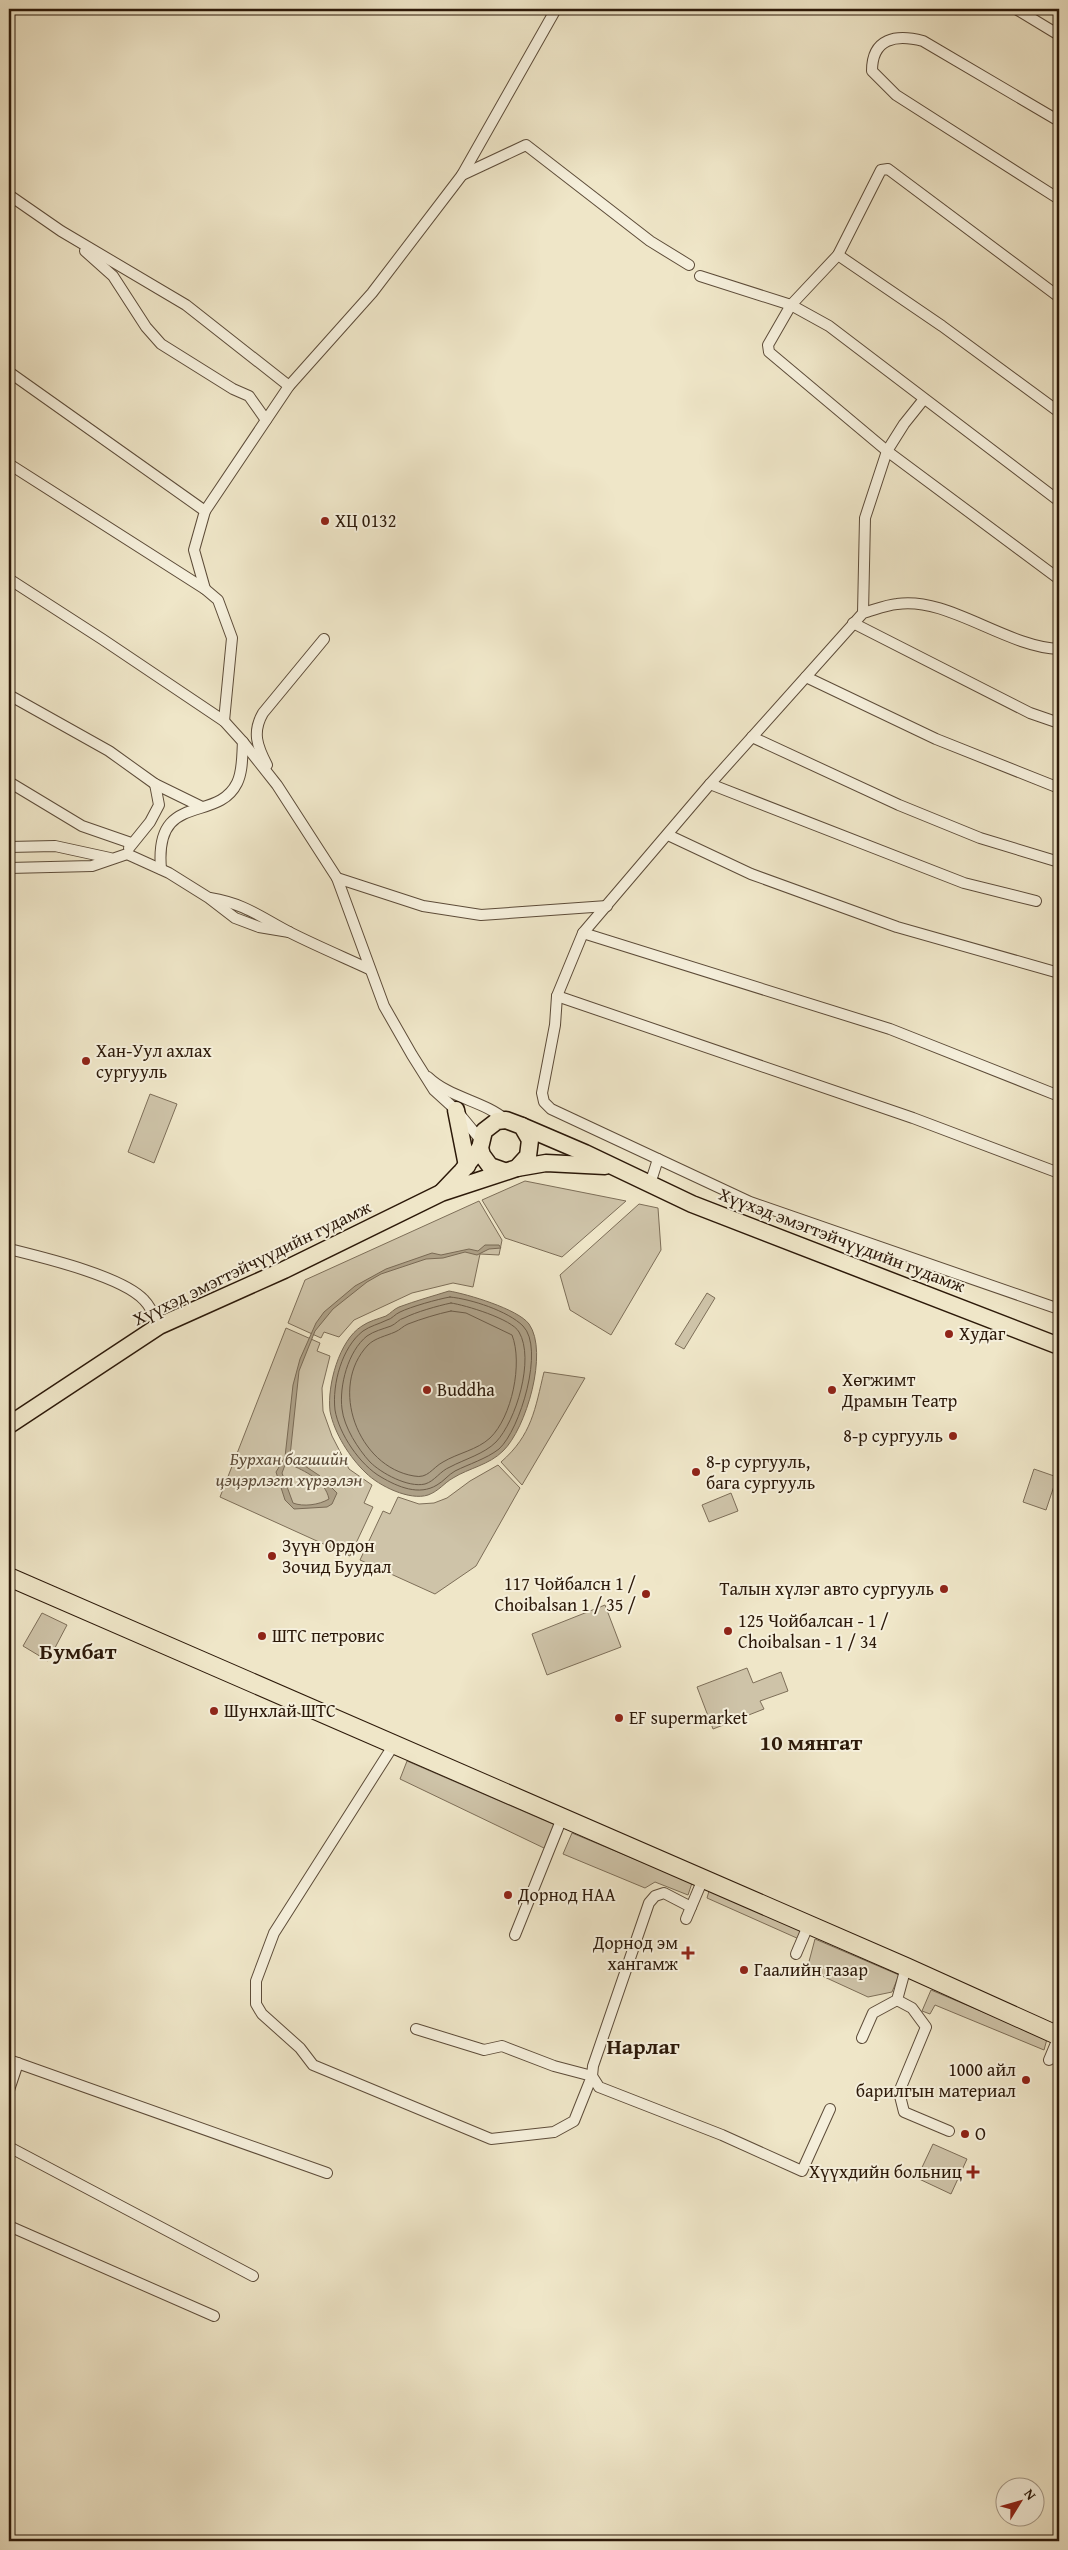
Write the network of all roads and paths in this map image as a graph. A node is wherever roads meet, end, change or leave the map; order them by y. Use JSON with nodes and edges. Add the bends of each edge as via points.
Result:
{"nodes":[{"id":1,"x":556,"y":9,"type":"edge"},
{"id":2,"x":1016,"y":9,"type":"edge"},
{"id":3,"x":1059,"y":35,"type":"edge"},
{"id":4,"x":1059,"y":121,"type":"edge"},
{"id":5,"x":462,"y":175,"type":"junction"},
{"id":6,"x":9,"y":195,"type":"edge"},
{"id":7,"x":1059,"y":199,"type":"edge"},
{"id":8,"x":61,"y":231,"type":"junction"},
{"id":9,"x":838,"y":255,"type":"junction"},
{"id":10,"x":689,"y":265,"type":"dead end"},
{"id":11,"x":700,"y":276,"type":"dead end"},
{"id":12,"x":1059,"y":297,"type":"edge"},
{"id":13,"x":792,"y":305,"type":"junction"},
{"id":14,"x":9,"y":372,"type":"edge"},
{"id":15,"x":289,"y":386,"type":"junction"},
{"id":16,"x":924,"y":399,"type":"junction"},
{"id":17,"x":1059,"y":412,"type":"edge"},
{"id":18,"x":266,"y":420,"type":"junction"},
{"id":19,"x":887,"y":451,"type":"junction"},
{"id":20,"x":9,"y":464,"type":"edge"},
{"id":21,"x":1059,"y":501,"type":"edge"},
{"id":22,"x":205,"y":511,"type":"junction"},
{"id":23,"x":9,"y":579,"type":"edge"},
{"id":24,"x":1059,"y":579,"type":"edge"},
{"id":25,"x":205,"y":589,"type":"junction"},
{"id":26,"x":863,"y":613,"type":"junction"},
{"id":27,"x":853,"y":623,"type":"junction"},
{"id":28,"x":324,"y":639,"type":"dead end"},
{"id":29,"x":1059,"y":649,"type":"edge"},
{"id":30,"x":806,"y":677,"type":"junction"},
{"id":31,"x":9,"y":695,"type":"edge"},
{"id":32,"x":224,"y":721,"type":"junction"},
{"id":33,"x":1059,"y":723,"type":"edge"},
{"id":34,"x":752,"y":737,"type":"junction"},
{"id":35,"x":244,"y":742,"type":"junction"},
{"id":36,"x":9,"y":782,"type":"edge"},
{"id":37,"x":155,"y":784,"type":"junction"},
{"id":38,"x":710,"y":784,"type":"junction"},
{"id":39,"x":277,"y":786,"type":"junction"},
{"id":40,"x":1059,"y":788,"type":"edge"},
{"id":41,"x":202,"y":807,"type":"junction"},
{"id":42,"x":150,"y":822,"type":"junction"},
{"id":43,"x":164,"y":831,"type":"junction"},
{"id":44,"x":668,"y":835,"type":"junction"},
{"id":45,"x":131,"y":843,"type":"junction"},
{"id":46,"x":9,"y":847,"type":"edge"},
{"id":47,"x":127,"y":854,"type":"junction"},
{"id":48,"x":110,"y":858,"type":"junction"},
{"id":49,"x":1059,"y":862,"type":"edge"},
{"id":50,"x":9,"y":868,"type":"edge"},
{"id":51,"x":161,"y":869,"type":"junction"},
{"id":52,"x":337,"y":878,"type":"junction"},
{"id":53,"x":1036,"y":901,"type":"dead end"},
{"id":54,"x":607,"y":906,"type":"junction"},
{"id":55,"x":583,"y":933,"type":"junction"},
{"id":56,"x":369,"y":970,"type":"junction"},
{"id":57,"x":1059,"y":973,"type":"edge"},
{"id":58,"x":556,"y":996,"type":"junction"},
{"id":59,"x":421,"y":1070,"type":"junction"},
{"id":60,"x":1059,"y":1096,"type":"edge"},
{"id":61,"x":456,"y":1110,"type":"junction"},
{"id":62,"x":506,"y":1120,"type":"junction"},
{"id":63,"x":522,"y":1126,"type":"junction"},
{"id":64,"x":480,"y":1144,"type":"junction"},
{"id":65,"x":658,"y":1159,"type":"junction"},
{"id":66,"x":466,"y":1166,"type":"junction"},
{"id":67,"x":612,"y":1166,"type":"junction"},
{"id":68,"x":511,"y":1169,"type":"junction"},
{"id":69,"x":1059,"y":1173,"type":"edge"},
{"id":70,"x":650,"y":1184,"type":"junction"},
{"id":71,"x":440,"y":1193,"type":"junction"},
{"id":72,"x":9,"y":1249,"type":"edge"},
{"id":73,"x":1059,"y":1309,"type":"edge"},
{"id":74,"x":159,"y":1326,"type":"junction"},
{"id":75,"x":1059,"y":1346,"type":"edge"},
{"id":76,"x":9,"y":1425,"type":"edge"},
{"id":77,"x":9,"y":1577,"type":"edge"},
{"id":78,"x":393,"y":1746,"type":"junction"},
{"id":79,"x":562,"y":1818,"type":"junction"},
{"id":80,"x":703,"y":1880,"type":"junction"},
{"id":81,"x":691,"y":1907,"type":"junction"},
{"id":82,"x":686,"y":1919,"type":"dead end"},
{"id":83,"x":808,"y":1926,"type":"junction"},
{"id":84,"x":515,"y":1934,"type":"dead end"},
{"id":85,"x":796,"y":1954,"type":"dead end"},
{"id":86,"x":906,"y":1967,"type":"junction"},
{"id":87,"x":897,"y":2000,"type":"junction"},
{"id":88,"x":416,"y":2028,"type":"dead end"},
{"id":89,"x":1059,"y":2036,"type":"edge"},
{"id":90,"x":862,"y":2038,"type":"dead end"},
{"id":91,"x":1049,"y":2060,"type":"dead end"},
{"id":92,"x":13,"y":2061,"type":"edge"},
{"id":93,"x":592,"y":2076,"type":"junction"},
{"id":94,"x":9,"y":2090,"type":"edge"},
{"id":95,"x":830,"y":2109,"type":"dead end"},
{"id":96,"x":949,"y":2131,"type":"dead end"},
{"id":97,"x":9,"y":2146,"type":"edge"},
{"id":98,"x":327,"y":2173,"type":"dead end"},
{"id":99,"x":9,"y":2226,"type":"edge"},
{"id":100,"x":254,"y":2276,"type":"dead end"},
{"id":101,"x":214,"y":2316,"type":"dead end"}],
"edges":[{"from":1,"to":5,"type":"street"},
{"from":2,"to":3,"type":"street"},
{"from":4,"to":7,"type":"street","via":[[923,41],[906,36],[894,37],[880,45],[872,60],[872,72],[896,95]]},
{"from":5,"to":10,"type":"street","via":[[526,145],[650,241]]},
{"from":5,"to":15,"type":"street","via":[[372,294]]},
{"from":6,"to":8,"type":"street"},
{"from":8,"to":15,"type":"street","via":[[186,305]]},
{"from":8,"to":18,"type":"street","via":[[112,276],[161,344],[232,389],[249,396]]},
{"from":9,"to":12,"type":"street","via":[[881,170],[888,169]]},
{"from":9,"to":13,"type":"street"},
{"from":9,"to":17,"type":"street"},
{"from":11,"to":13,"type":"street"},
{"from":13,"to":16,"type":"street","via":[[829,326]]},
{"from":13,"to":19,"type":"street","via":[[768,345],[769,352]]},
{"from":14,"to":22,"type":"street"},
{"from":15,"to":18,"type":"street"},
{"from":16,"to":19,"type":"street"},
{"from":16,"to":21,"type":"street"},
{"from":18,"to":22,"type":"street"},
{"from":19,"to":24,"type":"street"},
{"from":19,"to":26,"type":"street","via":[[865,518]]},
{"from":20,"to":25,"type":"street"},
{"from":22,"to":25,"type":"street","via":[[194,550]]},
{"from":23,"to":32,"type":"street"},
{"from":25,"to":32,"type":"street","via":[[218,600],[232,638]]},
{"from":26,"to":27,"type":"street"},
{"from":26,"to":29,"type":"street","via":[[898,603],[937,607],[1016,640]]},
{"from":27,"to":30,"type":"street"},
{"from":27,"to":33,"type":"street","via":[[1030,713]]},
{"from":28,"to":39,"type":"street","via":[[257,723],[258,748]]},
{"from":30,"to":34,"type":"street"},
{"from":30,"to":40,"type":"street","via":[[936,740]]},
{"from":31,"to":37,"type":"street","via":[[109,751]]},
{"from":32,"to":35,"type":"street"},
{"from":34,"to":38,"type":"street"},
{"from":34,"to":49,"type":"street","via":[[899,805],[980,838]]},
{"from":35,"to":39,"type":"street"},
{"from":35,"to":41,"type":"street","via":[[237,784],[226,797]]},
{"from":36,"to":45,"type":"street","via":[[82,826]]},
{"from":37,"to":41,"type":"street"},
{"from":37,"to":42,"type":"street","via":[[159,805]]},
{"from":38,"to":44,"type":"street"},
{"from":38,"to":53,"type":"street","via":[[964,883]]},
{"from":39,"to":52,"type":"street"},
{"from":41,"to":43,"type":"street","via":[[187,812]]},
{"from":42,"to":43,"type":"street"},
{"from":42,"to":45,"type":"street"},
{"from":43,"to":51,"type":"street","via":[[159,847]]},
{"from":44,"to":54,"type":"street"},
{"from":44,"to":57,"type":"street","via":[[751,874],[897,927]]},
{"from":45,"to":47,"type":"street"},
{"from":46,"to":48,"type":"street","via":[[56,846]]},
{"from":47,"to":48,"type":"street"},
{"from":47,"to":51,"type":"street"},
{"from":48,"to":50,"type":"street","via":[[92,866]]},
{"from":51,"to":56,"type":"street","via":[[209,898],[233,902],[255,911],[289,932]]},
{"from":52,"to":54,"type":"street","via":[[423,906],[481,915]]},
{"from":52,"to":56,"type":"street"},
{"from":54,"to":55,"type":"street"},
{"from":55,"to":58,"type":"street"},
{"from":55,"to":60,"type":"street","via":[[890,1030]]},
{"from":56,"to":59,"type":"street","via":[[384,1006]]},
{"from":58,"to":65,"type":"street","via":[[555,1025],[542,1093],[544,1102],[551,1109]]},
{"from":58,"to":69,"type":"street","via":[[913,1118]]},
{"from":59,"to":61,"type":"street","via":[[434,1090]]},
{"from":59,"to":62,"type":"street","via":[[438,1084]]},
{"from":61,"to":64,"type":"street"},
{"from":61,"to":66,"type":"main road"},
{"from":62,"to":63,"type":"main road","name":"Хүүхэд эмэгтэйчүүдийн гудамж"},
{"from":62,"to":64,"type":"main road","name":"Хүүхэд эмэгтэйчүүдийн гудамж","via":[[490,1125]]},
{"from":63,"to":67,"type":"main road","name":"Хүүхэд эмэгтэйчүүдийн гудамж"},
{"from":63,"to":68,"type":"main road","via":[[530,1148],[528,1156]]},
{"from":64,"to":66,"type":"main road","name":"Хүүхэд эмэгтэйчүүдийн гудамж"},
{"from":64,"to":68,"type":"main road","via":[[482,1155],[490,1166]]},
{"from":65,"to":70,"type":"street"},
{"from":65,"to":73,"type":"street","via":[[750,1202]]},
{"from":66,"to":71,"type":"main road","name":"Хүүхэд эмэгтэйчүүдийн гудамж"},
{"from":67,"to":68,"type":"main road","name":"Хүүхэд эмэгтэйчүүдийн гудамж","via":[[546,1163]]},
{"from":67,"to":70,"type":"main road","name":"Хүүхэд эмэгтэйчүүдийн гудамж"},
{"from":68,"to":71,"type":"main road","name":"Хүүхэд эмэгтэйчүүдийн гудамж"},
{"from":70,"to":75,"type":"main road","name":"Хүүхэд эмэгтэйчүүдийн гудамж","via":[[692,1204]]},
{"from":71,"to":74,"type":"main road","name":"Хүүхэд эмэгтэйчүүдийн гудамж","via":[[284,1270]]},
{"from":72,"to":74,"type":"street","via":[[75,1266],[128,1289],[143,1298]]},
{"from":74,"to":76,"type":"main road","name":"Хүүхэд эмэгтэйчүүдийн гудамж"},
{"from":77,"to":78,"type":"highway"},
{"from":78,"to":79,"type":"highway"},
{"from":78,"to":93,"type":"street","via":[[274,1933],[256,1981],[256,2004],[262,2014],[300,2048],[313,2065],[491,2139],[554,2132],[574,2121]]},
{"from":79,"to":80,"type":"highway"},
{"from":79,"to":84,"type":"street"},
{"from":80,"to":81,"type":"street"},
{"from":80,"to":83,"type":"highway"},
{"from":81,"to":82,"type":"street"},
{"from":81,"to":93,"type":"street","via":[[664,1894],[655,1896],[649,1903],[616,1993]]},
{"from":83,"to":85,"type":"street"},
{"from":83,"to":86,"type":"highway"},
{"from":86,"to":87,"type":"street"},
{"from":86,"to":89,"type":"highway"},
{"from":87,"to":90,"type":"street","via":[[873,2013]]},
{"from":87,"to":96,"type":"street","via":[[912,2008],[926,2027],[899,2092],[904,2112]]},
{"from":88,"to":93,"type":"street","via":[[484,2050],[502,2046],[554,2066]]},
{"from":89,"to":91,"type":"street"},
{"from":92,"to":94,"type":"street"},
{"from":92,"to":98,"type":"street"},
{"from":93,"to":95,"type":"street","via":[[599,2087],[722,2135],[802,2171]]},
{"from":97,"to":100,"type":"street"},
{"from":99,"to":101,"type":"street"}]}
